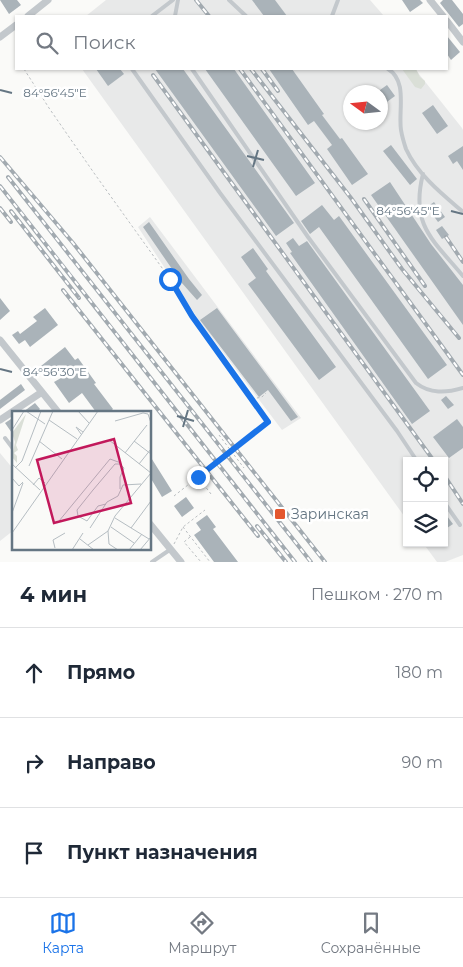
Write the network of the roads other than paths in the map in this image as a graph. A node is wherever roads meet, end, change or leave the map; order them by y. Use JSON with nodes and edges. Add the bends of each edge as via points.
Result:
{"nodes":[{"id":1,"x":48,"y":0,"type":"edge"},
{"id":2,"x":173,"y":0,"type":"edge"},
{"id":3,"x":178,"y":0,"type":"edge"},
{"id":4,"x":229,"y":0,"type":"edge"},
{"id":5,"x":338,"y":0,"type":"edge"},
{"id":6,"x":430,"y":0,"type":"edge"},
{"id":7,"x":29,"y":15,"type":"edge"},
{"id":8,"x":153,"y":15,"type":"edge"},
{"id":9,"x":175,"y":15,"type":"edge"},
{"id":10,"x":245,"y":15,"type":"edge"},
{"id":11,"x":332,"y":15,"type":"edge"},
{"id":12,"x":442,"y":15,"type":"edge"},
{"id":13,"x":448,"y":22,"type":"edge"},
{"id":14,"x":15,"y":26,"type":"edge"},
{"id":15,"x":0,"y":37,"type":"edge"},
{"id":16,"x":463,"y":42,"type":"edge"},
{"id":17,"x":133,"y":70,"type":"edge"},
{"id":18,"x":193,"y":70,"type":"edge"},
{"id":19,"x":389,"y":70,"type":"edge"},
{"id":20,"x":423,"y":174,"type":"junction"},
{"id":21,"x":463,"y":212,"type":"edge"},
{"id":22,"x":463,"y":276,"type":"edge"},
{"id":23,"x":0,"y":340,"type":"edge"},
{"id":24,"x":463,"y":388,"type":"edge"},
{"id":25,"x":42,"y":392,"type":"junction"},
{"id":26,"x":14,"y":411,"type":"edge"},
{"id":27,"x":57,"y":411,"type":"edge"},
{"id":28,"x":12,"y":413,"type":"edge"},
{"id":29,"x":0,"y":420,"type":"edge"},
{"id":30,"x":5,"y":438,"type":"dead end"},
{"id":31,"x":12,"y":447,"type":"edge"},
{"id":32,"x":414,"y":457,"type":"edge"},
{"id":33,"x":448,"y":508,"type":"edge"},
{"id":34,"x":151,"y":525,"type":"edge"},
{"id":35,"x":460,"y":525,"type":"dead end"},
{"id":36,"x":171,"y":549,"type":"junction"},
{"id":37,"x":152,"y":562,"type":"edge"},
{"id":38,"x":181,"y":562,"type":"edge"}],
"edges":[{"from":1,"to":7,"type":"street"},
{"from":2,"to":8,"type":"lane"},
{"from":3,"to":9,"type":"lane"},
{"from":4,"to":10,"type":"lane"},
{"from":5,"to":11,"type":"lane"},
{"from":6,"to":12,"type":"street"},
{"from":13,"to":16,"type":"street"},
{"from":14,"to":15,"type":"street"},
{"from":17,"to":32,"type":"lane"},
{"from":18,"to":24,"type":"lane","via":[[308,236],[416,383],[434,391]]},
{"from":19,"to":20,"type":"lane","via":[[400,88],[401,129],[406,149]]},
{"from":20,"to":21,"type":"lane"},
{"from":20,"to":22,"type":"lane","via":[[418,192],[423,223],[428,234]]},
{"from":23,"to":25,"type":"street"},
{"from":25,"to":26,"type":"street"},
{"from":25,"to":27,"type":"street"},
{"from":28,"to":29,"type":"street"},
{"from":30,"to":31,"type":"lane"},
{"from":33,"to":35,"type":"lane"},
{"from":34,"to":36,"type":"street"},
{"from":36,"to":37,"type":"lane"},
{"from":36,"to":38,"type":"street"}]}
